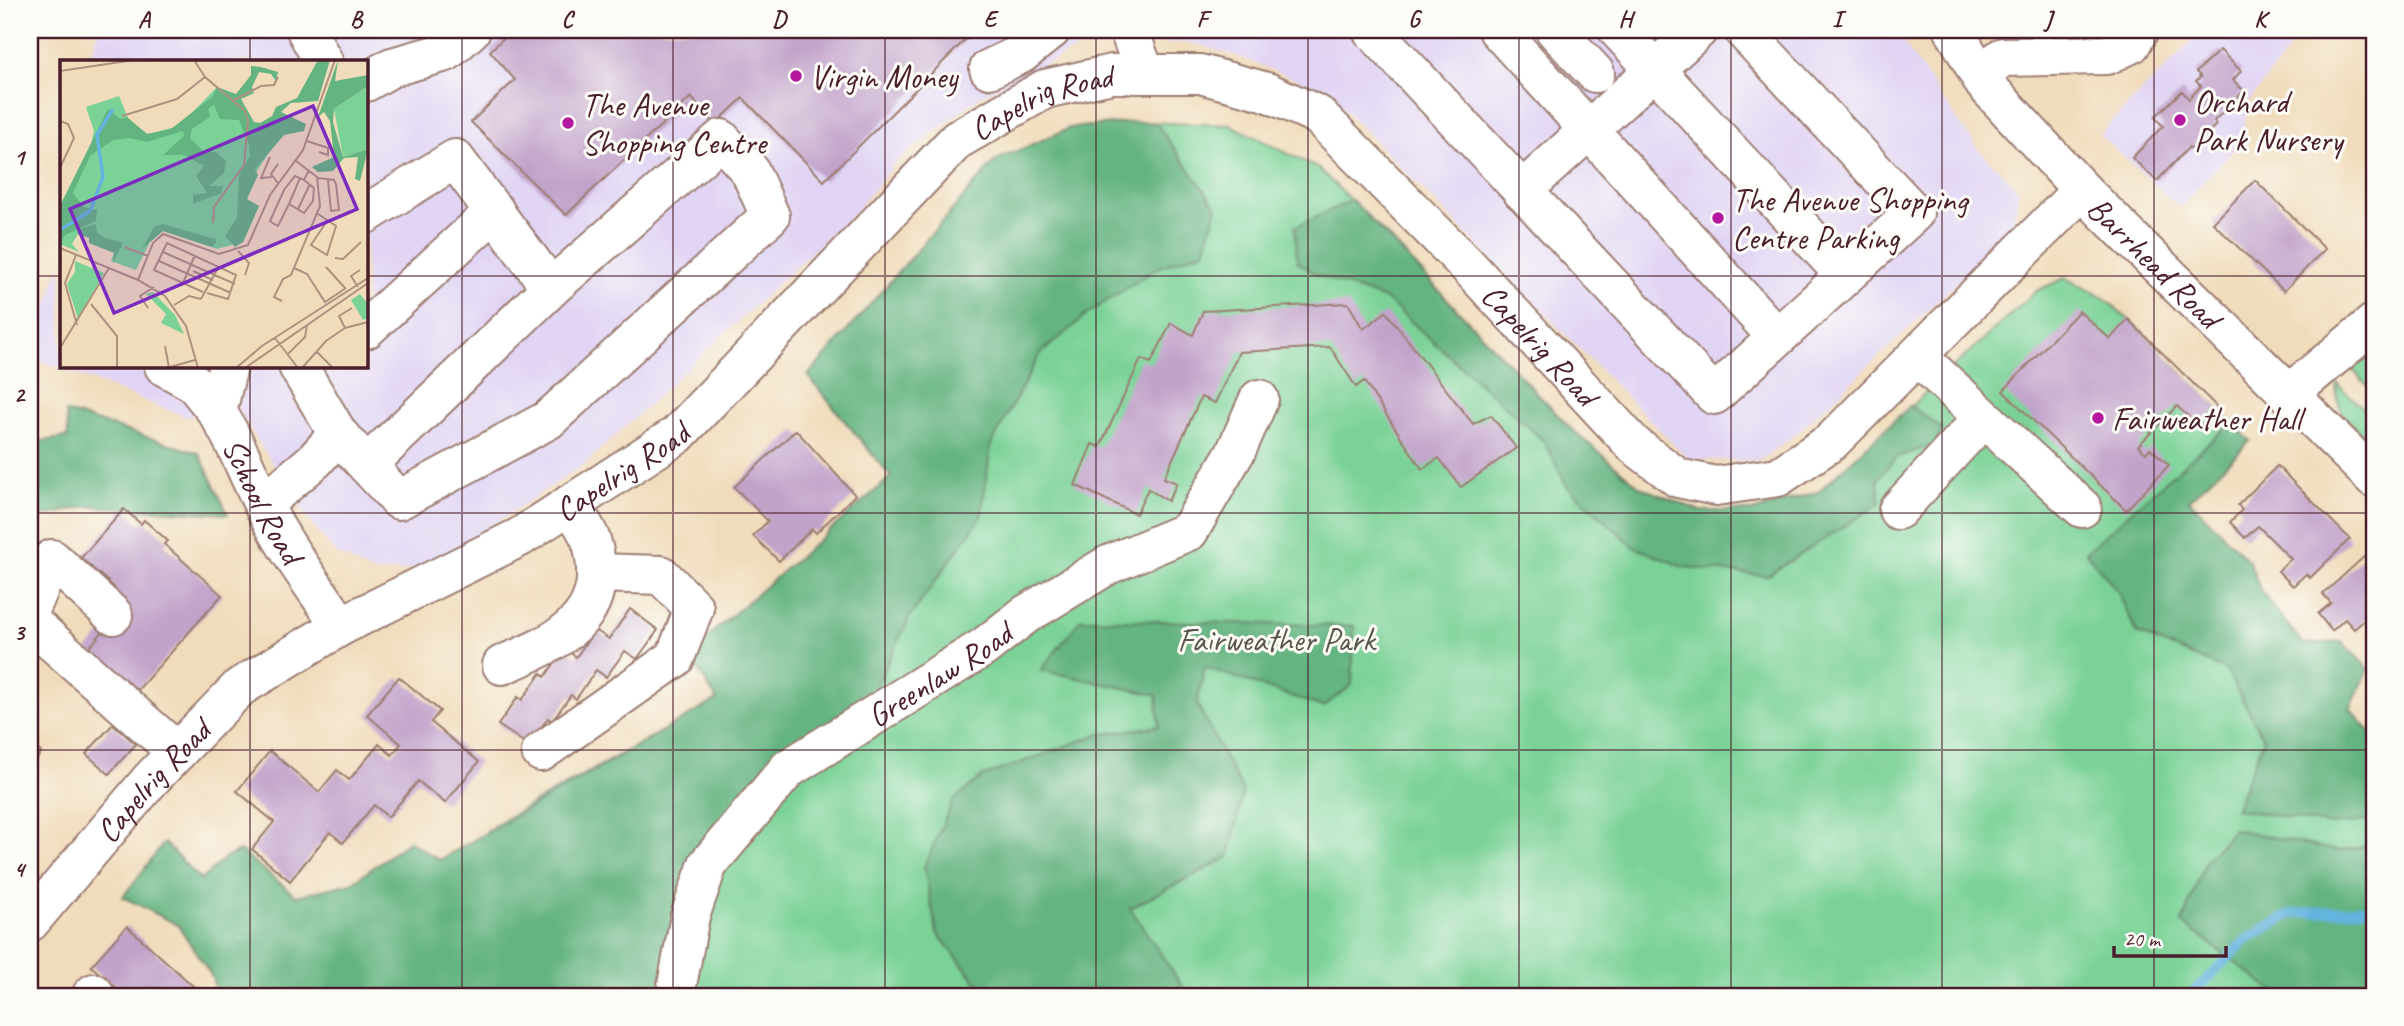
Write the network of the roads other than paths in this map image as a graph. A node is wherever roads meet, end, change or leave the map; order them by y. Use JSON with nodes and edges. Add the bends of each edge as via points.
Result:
{"nodes":[{"id":1,"x":306,"y":30,"type":"edge"},
{"id":2,"x":1051,"y":30,"type":"edge"},
{"id":3,"x":1129,"y":30,"type":"edge"},
{"id":4,"x":1372,"y":30,"type":"edge"},
{"id":5,"x":1498,"y":30,"type":"edge"},
{"id":6,"x":1555,"y":30,"type":"edge"},
{"id":7,"x":1618,"y":30,"type":"edge"},
{"id":8,"x":1698,"y":30,"type":"edge"},
{"id":9,"x":1742,"y":30,"type":"edge"},
{"id":10,"x":1954,"y":30,"type":"edge"},
{"id":11,"x":2138,"y":30,"type":"edge"},
{"id":12,"x":458,"y":41,"type":"edge"},
{"id":13,"x":322,"y":60,"type":"edge"},
{"id":14,"x":989,"y":69,"type":"dead end"},
{"id":15,"x":1654,"y":69,"type":"junction"},
{"id":16,"x":1595,"y":73,"type":"dead end"},
{"id":17,"x":1145,"y":74,"type":"junction"},
{"id":18,"x":1979,"y":74,"type":"junction"},
{"id":19,"x":368,"y":81,"type":"edge"},
{"id":20,"x":1591,"y":129,"type":"junction"},
{"id":21,"x":2082,"y":190,"type":"junction"},
{"id":22,"x":1522,"y":191,"type":"junction"},
{"id":23,"x":495,"y":211,"type":"junction"},
{"id":24,"x":368,"y":213,"type":"edge"},
{"id":25,"x":1844,"y":274,"type":"junction"},
{"id":26,"x":551,"y":288,"type":"junction"},
{"id":27,"x":2374,"y":323,"type":"edge"},
{"id":28,"x":368,"y":327,"type":"edge"},
{"id":29,"x":1776,"y":336,"type":"junction"},
{"id":30,"x":1917,"y":357,"type":"junction"},
{"id":31,"x":168,"y":368,"type":"edge"},
{"id":32,"x":228,"y":368,"type":"edge"},
{"id":33,"x":310,"y":371,"type":"edge"},
{"id":34,"x":2290,"y":393,"type":"junction"},
{"id":35,"x":1259,"y":399,"type":"dead end"},
{"id":36,"x":218,"y":412,"type":"junction"},
{"id":37,"x":1983,"y":418,"type":"junction"},
{"id":38,"x":338,"y":434,"type":"junction"},
{"id":39,"x":367,"y":465,"type":"junction"},
{"id":40,"x":2374,"y":478,"type":"edge"},
{"id":41,"x":263,"y":504,"type":"junction"},
{"id":42,"x":570,"y":504,"type":"junction"},
{"id":43,"x":2082,"y":508,"type":"dead end"},
{"id":44,"x":1898,"y":510,"type":"dead end"},
{"id":45,"x":596,"y":573,"type":"junction"},
{"id":46,"x":30,"y":610,"type":"edge"},
{"id":47,"x":113,"y":615,"type":"dead end"},
{"id":48,"x":30,"y":622,"type":"edge"},
{"id":49,"x":341,"y":626,"type":"junction"},
{"id":50,"x":502,"y":665,"type":"dead end"},
{"id":51,"x":177,"y":752,"type":"junction"},
{"id":52,"x":541,"y":752,"type":"dead end"},
{"id":53,"x":30,"y":922,"type":"edge"},
{"id":54,"x":676,"y":996,"type":"edge"}],
"edges":[{"from":1,"to":13,"type":"street"},
{"from":2,"to":14,"type":"street","via":[[1021,54]]},
{"from":3,"to":17,"type":"street"},
{"from":4,"to":22,"type":"street"},
{"from":5,"to":20,"type":"street"},
{"from":6,"to":16,"type":"street"},
{"from":7,"to":15,"type":"street"},
{"from":8,"to":15,"type":"street"},
{"from":9,"to":25,"type":"street","via":[[1914,213]]},
{"from":10,"to":18,"type":"street","name":"Barrhead Road"},
{"from":11,"to":18,"type":"street","via":[[2131,44],[2107,55],[2003,57]]},
{"from":12,"to":19,"type":"street"},
{"from":15,"to":20,"type":"street"},
{"from":15,"to":25,"type":"street"},
{"from":17,"to":30,"type":"street","name":"Capelrig Road","via":[[1200,74],[1267,92],[1318,115],[1468,266],[1634,445],[1678,478],[1716,486],[1778,477],[1832,442]]},
{"from":17,"to":42,"type":"street","name":"Capelrig Road","via":[[1112,75],[1045,89],[957,140],[677,435]]},
{"from":18,"to":21,"type":"street","name":"Barrhead Road"},
{"from":20,"to":22,"type":"street"},
{"from":20,"to":29,"type":"street"},
{"from":21,"to":30,"type":"street","name":"Capelrig Road"},
{"from":21,"to":34,"type":"street","name":"Barrhead Road"},
{"from":22,"to":29,"type":"street","via":[[1714,395]]},
{"from":23,"to":24,"type":"street","via":[[455,159]]},
{"from":23,"to":26,"type":"street"},
{"from":23,"to":28,"type":"street"},
{"from":25,"to":29,"type":"street"},
{"from":26,"to":39,"type":"street"},
{"from":26,"to":39,"type":"street","via":[[722,139],[750,172],[770,216],[548,420],[398,500]]},
{"from":27,"to":34,"type":"street"},
{"from":30,"to":37,"type":"street"},
{"from":31,"to":36,"type":"street","via":[[193,382]]},
{"from":32,"to":36,"type":"street","name":"School Road"},
{"from":33,"to":38,"type":"street"},
{"from":34,"to":40,"type":"street","name":"Barrhead Road"},
{"from":35,"to":54,"type":"street","name":"Greenlaw Road","via":[[1236,452],[1189,531],[1096,572],[788,769],[708,864],[690,916]]},
{"from":36,"to":41,"type":"street","name":"School Road"},
{"from":37,"to":43,"type":"street"},
{"from":37,"to":44,"type":"street"},
{"from":38,"to":39,"type":"street"},
{"from":38,"to":41,"type":"street"},
{"from":41,"to":49,"type":"street","name":"School Road"},
{"from":42,"to":45,"type":"street","via":[[593,545]]},
{"from":42,"to":49,"type":"street","name":"Capelrig Road","via":[[520,537]]},
{"from":45,"to":50,"type":"street","via":[[592,603],[574,628],[545,648]]},
{"from":45,"to":52,"type":"street","via":[[661,575],[694,608],[675,658]]},
{"from":46,"to":47,"type":"street","via":[[52,559]]},
{"from":48,"to":51,"type":"street"},
{"from":49,"to":51,"type":"street","name":"Capelrig Road","via":[[240,687]]},
{"from":51,"to":53,"type":"street","name":"Capelrig Road"}]}
